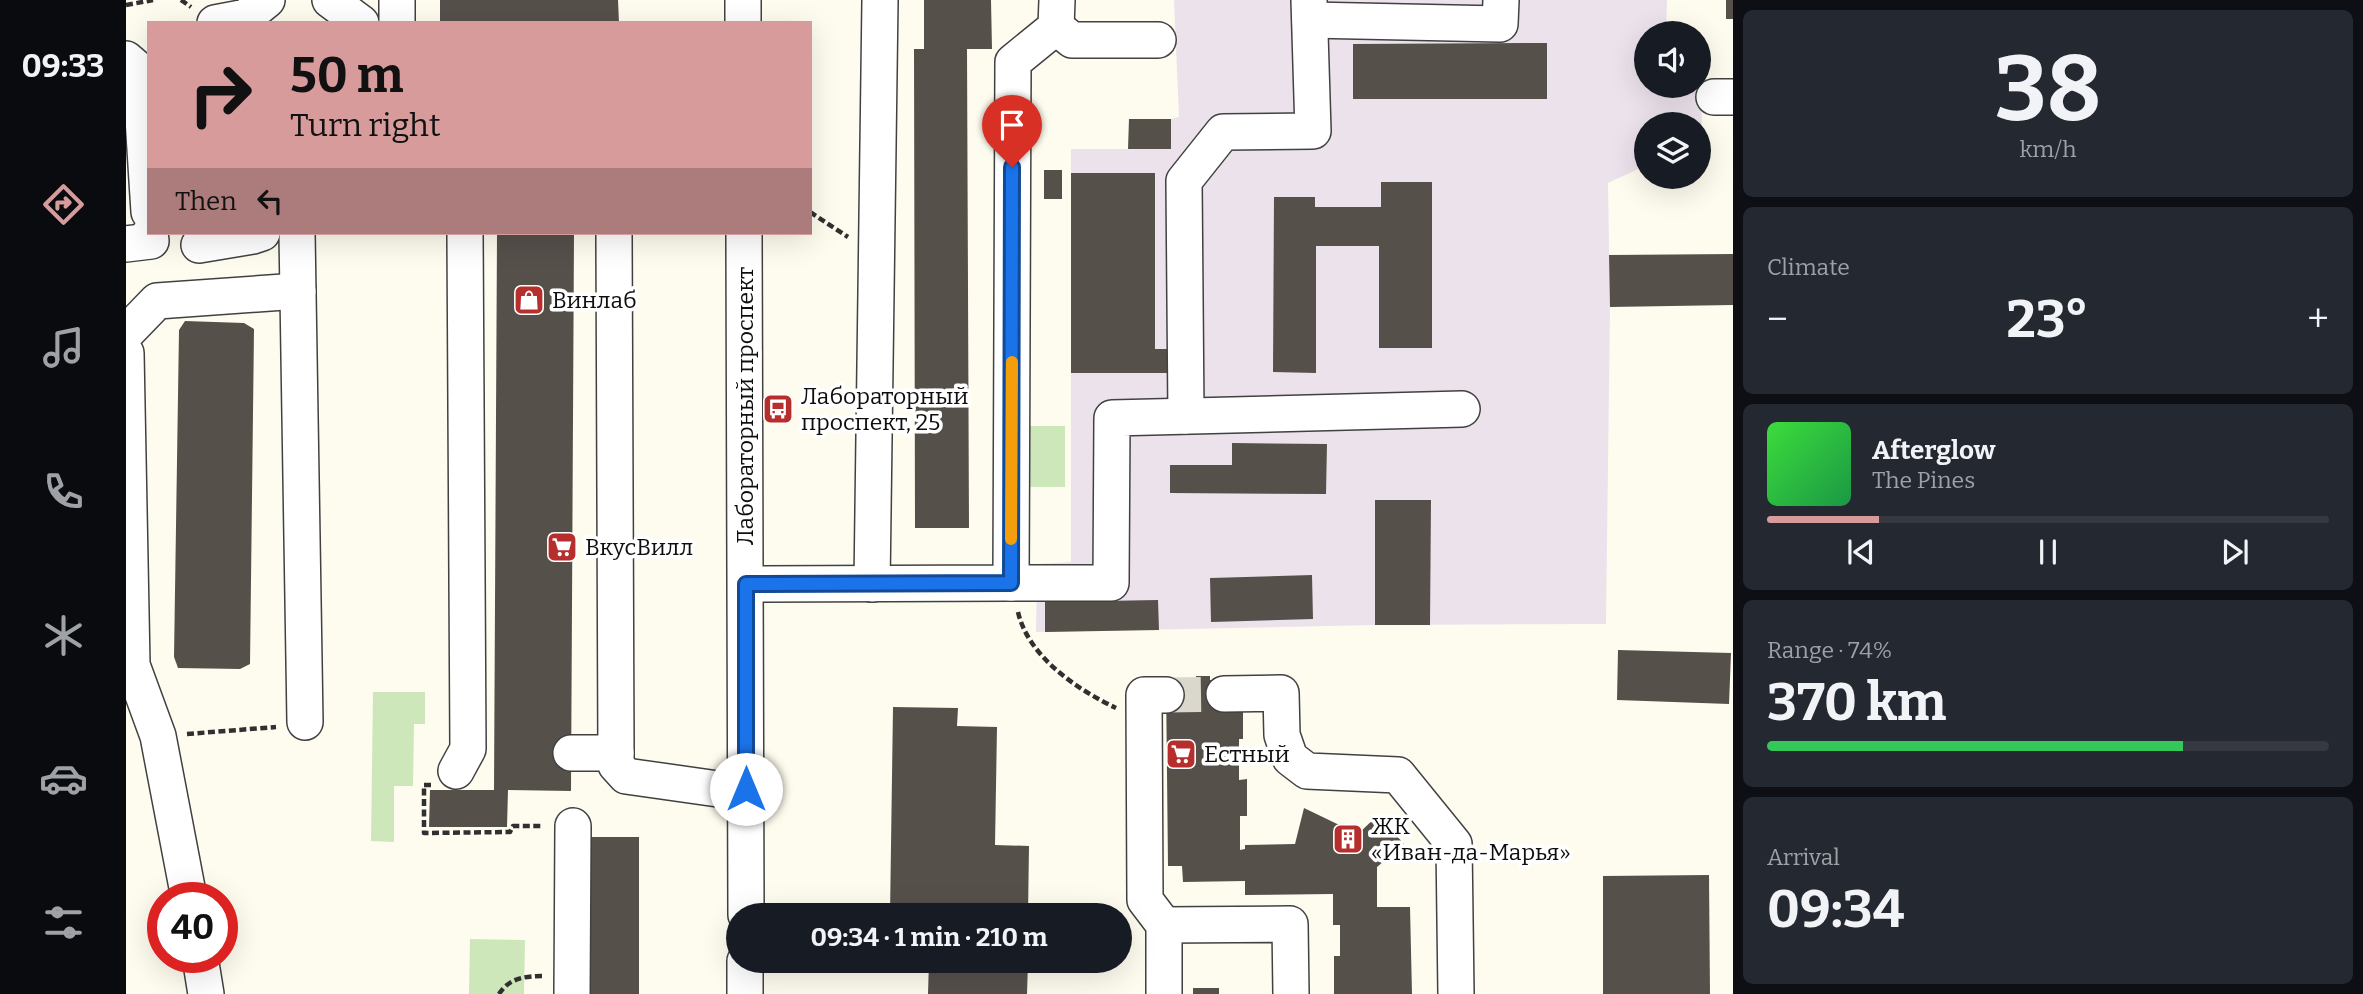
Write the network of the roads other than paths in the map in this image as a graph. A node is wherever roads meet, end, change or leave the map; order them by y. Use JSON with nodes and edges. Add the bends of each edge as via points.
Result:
{"nodes":[{"id":1,"x":267,"y":0,"type":"edge"},
{"id":2,"x":330,"y":0,"type":"edge"},
{"id":3,"x":397,"y":0,"type":"edge"},
{"id":4,"x":743,"y":0,"type":"edge"},
{"id":5,"x":880,"y":0,"type":"edge"},
{"id":6,"x":1501,"y":0,"type":"edge"},
{"id":7,"x":1310,"y":10,"type":"edge"},
{"id":8,"x":1056,"y":14,"type":"edge"},
{"id":9,"x":225,"y":21,"type":"edge"},
{"id":10,"x":358,"y":21,"type":"edge"},
{"id":11,"x":397,"y":21,"type":"edge"},
{"id":12,"x":743,"y":21,"type":"edge"},
{"id":13,"x":1158,"y":40,"type":"dead end"},
{"id":14,"x":126,"y":59,"type":"edge"},
{"id":15,"x":147,"y":181,"type":"edge"},
{"id":16,"x":150,"y":235,"type":"edge"},
{"id":17,"x":252,"y":235,"type":"edge"},
{"id":18,"x":297,"y":235,"type":"edge"},
{"id":19,"x":465,"y":235,"type":"edge"},
{"id":20,"x":614,"y":235,"type":"edge"},
{"id":21,"x":744,"y":235,"type":"edge"},
{"id":22,"x":126,"y":244,"type":"edge"},
{"id":23,"x":199,"y":246,"type":"dead end"},
{"id":24,"x":298,"y":291,"type":"junction"},
{"id":25,"x":126,"y":333,"type":"edge"},
{"id":26,"x":126,"y":353,"type":"edge"},
{"id":27,"x":1462,"y":409,"type":"dead end"},
{"id":28,"x":1186,"y":416,"type":"junction"},
{"id":29,"x":1011,"y":583,"type":"junction"},
{"id":30,"x":746,"y":584,"type":"junction"},
{"id":31,"x":872,"y":584,"type":"junction"},
{"id":32,"x":128,"y":610,"type":"edge"},
{"id":33,"x":1224,"y":694,"type":"tunnel mouth"},
{"id":34,"x":1155,"y":708,"type":"road end"},
{"id":35,"x":304,"y":722,"type":"road end"},
{"id":36,"x":571,"y":753,"type":"dead end"},
{"id":37,"x":616,"y":753,"type":"junction"},
{"id":38,"x":456,"y":771,"type":"road end"},
{"id":39,"x":746,"y":789,"type":"junction"},
{"id":40,"x":573,"y":826,"type":"road end"},
{"id":41,"x":186,"y":882,"type":"edge"},
{"id":42,"x":746,"y":903,"type":"edge"},
{"id":43,"x":1164,"y":925,"type":"junction"},
{"id":44,"x":203,"y":973,"type":"edge"},
{"id":45,"x":746,"y":973,"type":"edge"},
{"id":46,"x":572,"y":985,"type":"edge"},
{"id":47,"x":206,"y":994,"type":"edge"},
{"id":48,"x":745,"y":994,"type":"edge"},
{"id":49,"x":1164,"y":994,"type":"edge"},
{"id":50,"x":1291,"y":994,"type":"edge"},
{"id":51,"x":1456,"y":994,"type":"edge"}],
"edges":[{"from":1,"to":9,"type":"street","via":[[246,17]]},
{"from":2,"to":10,"type":"street"},
{"from":3,"to":11,"type":"street"},
{"from":4,"to":12,"type":"street"},
{"from":5,"to":31,"type":"street"},
{"from":6,"to":7,"type":"street","via":[[1500,24]]},
{"from":7,"to":28,"type":"street","via":[[1313,131],[1223,132],[1184,181]]},
{"from":8,"to":13,"type":"street","via":[[1072,40]]},
{"from":8,"to":29,"type":"street","via":[[1013,62]]},
{"from":14,"to":15,"type":"street","via":[[140,71]]},
{"from":16,"to":22,"type":"street","via":[[151,241]]},
{"from":17,"to":23,"type":"street"},
{"from":18,"to":24,"type":"street"},
{"from":19,"to":38,"type":"street","via":[[468,749]]},
{"from":20,"to":37,"type":"street"},
{"from":21,"to":30,"type":"street","name":"Лабораторный проспект"},
{"from":24,"to":25,"type":"street","via":[[157,301]]},
{"from":24,"to":35,"type":"street"},
{"from":26,"to":32,"type":"street"},
{"from":27,"to":28,"type":"street"},
{"from":28,"to":29,"type":"street","via":[[1112,418],[1111,583]]},
{"from":29,"to":31,"type":"street"},
{"from":30,"to":31,"type":"street"},
{"from":30,"to":39,"type":"street","name":"Лабораторный проспект"},
{"from":32,"to":41,"type":"street","via":[[132,665],[158,736]]},
{"from":33,"to":51,"type":"street","via":[[1281,693],[1282,735],[1290,758],[1307,771],[1398,775],[1454,844]]},
{"from":34,"to":43,"type":"street","via":[[1145,900]]},
{"from":36,"to":37,"type":"street"},
{"from":37,"to":39,"type":"street","via":[[616,765],[626,776]]},
{"from":39,"to":42,"type":"street","name":"Лабораторный проспект"},
{"from":40,"to":46,"type":"street"},
{"from":43,"to":49,"type":"street"},
{"from":43,"to":50,"type":"street","via":[[1290,924]]},
{"from":44,"to":47,"type":"street"},
{"from":45,"to":48,"type":"street"}]}
